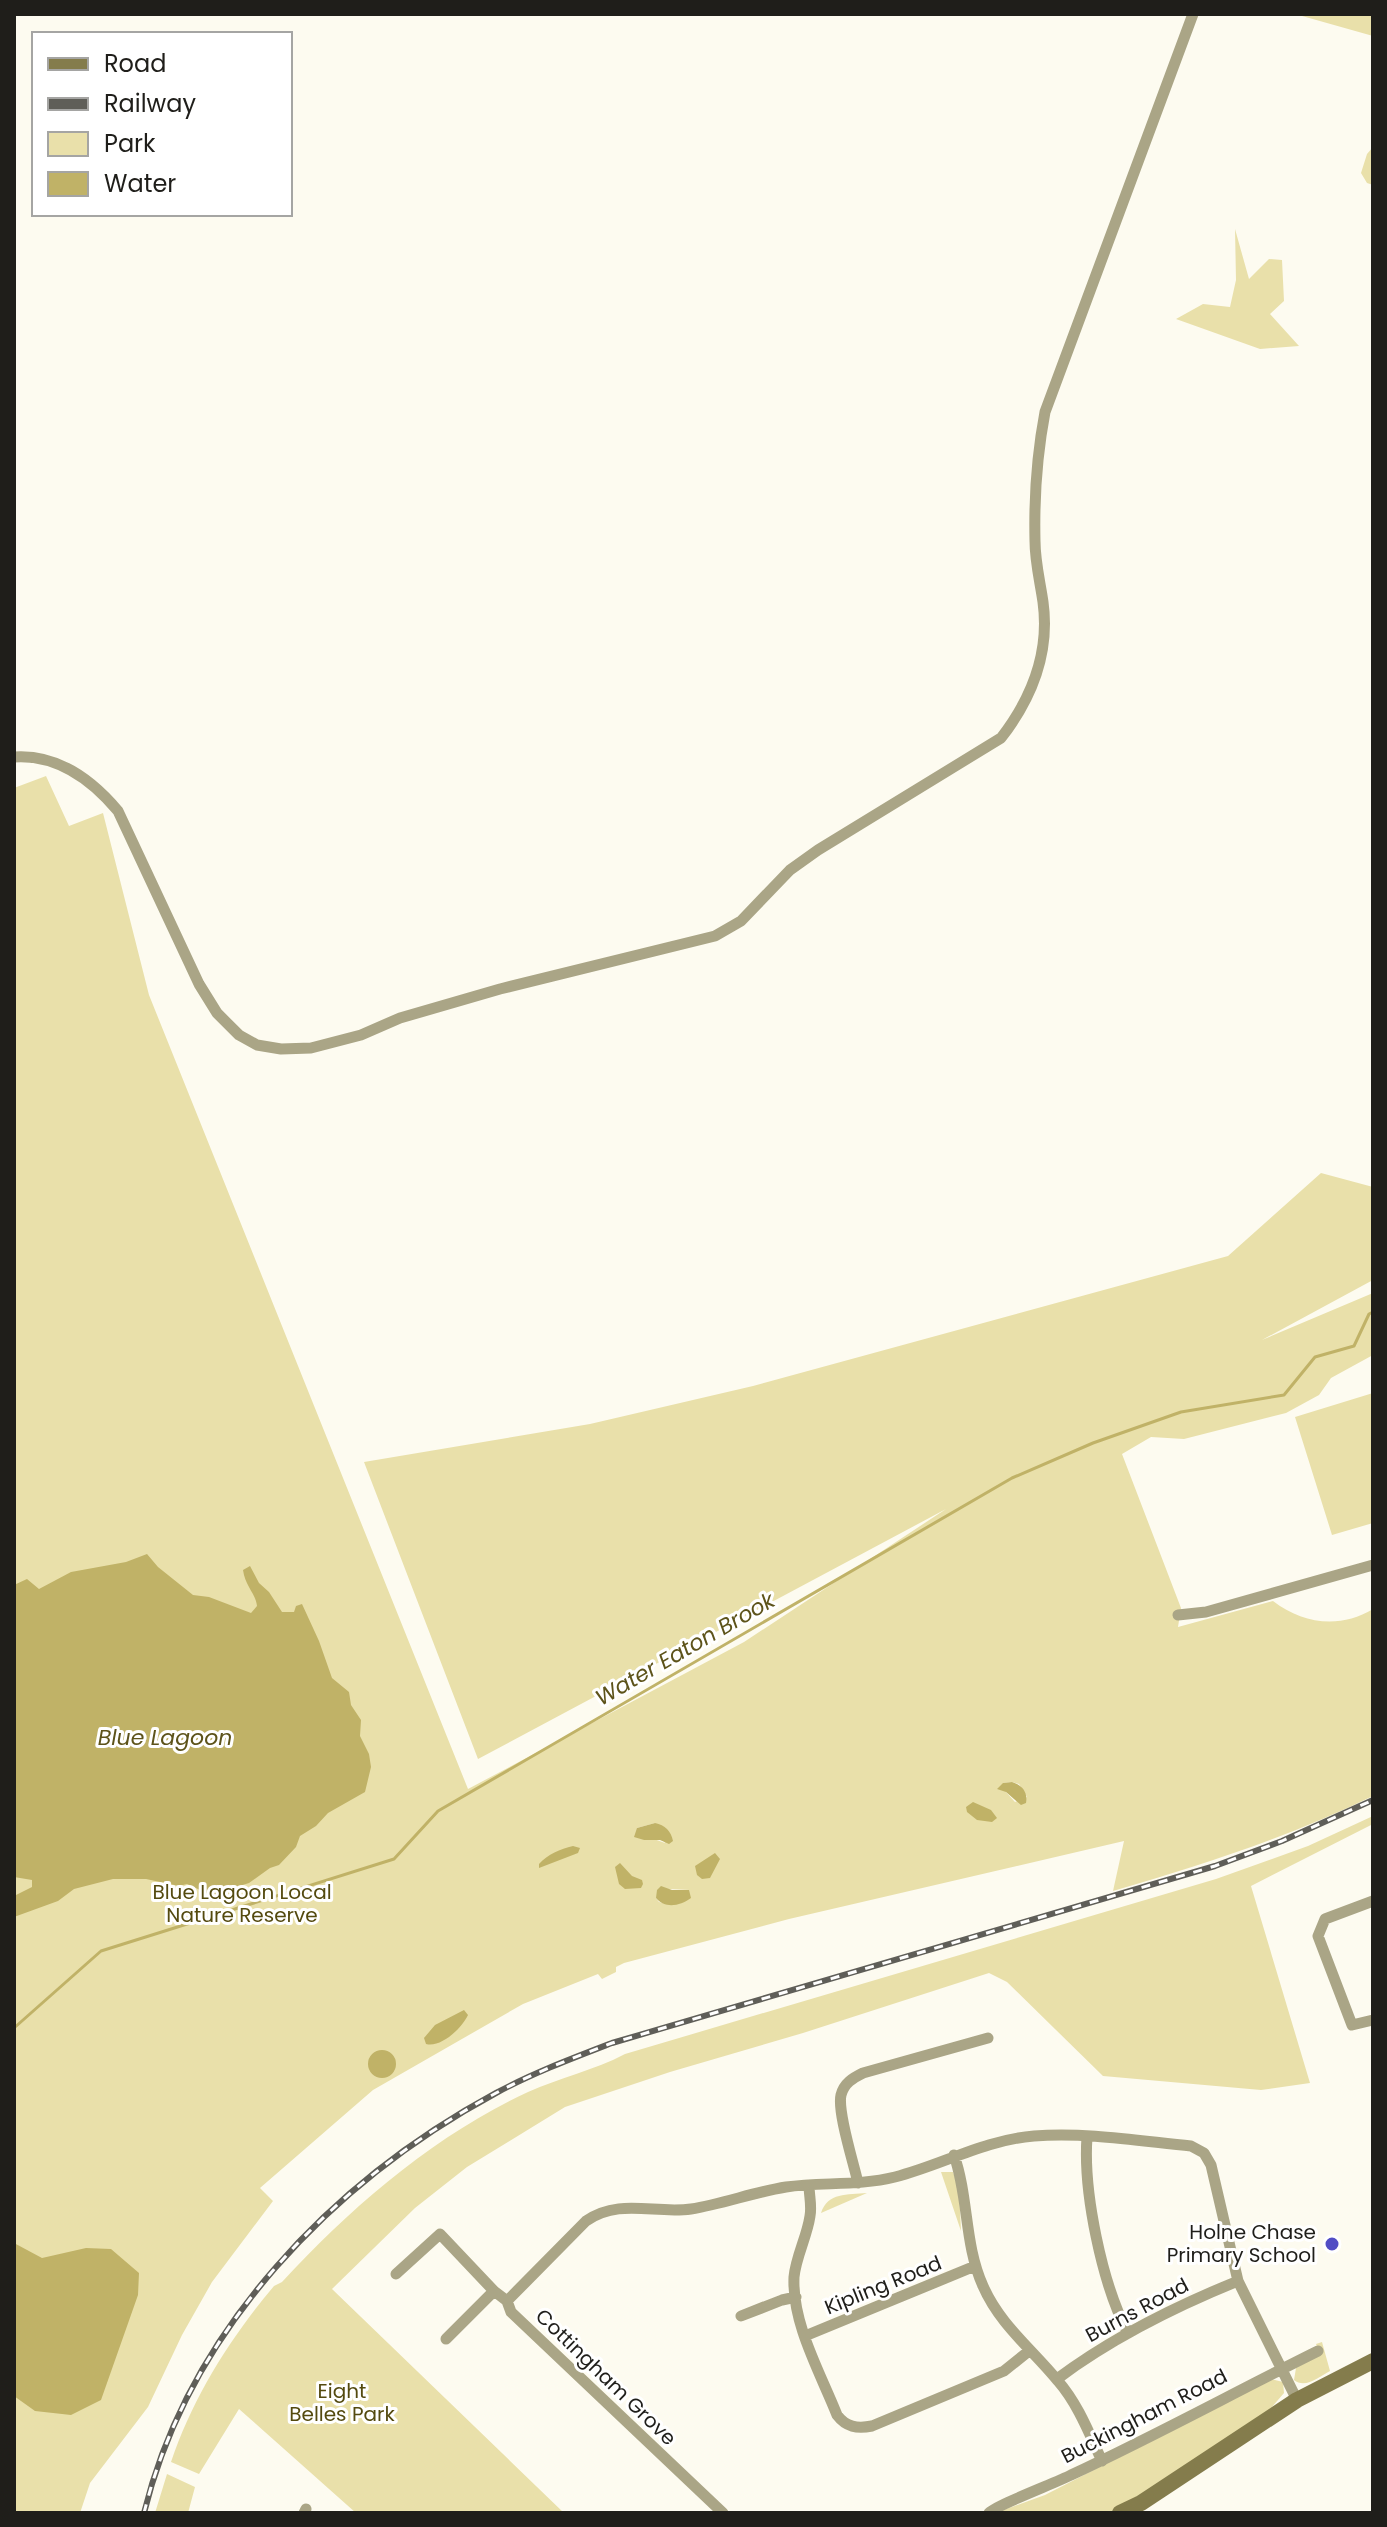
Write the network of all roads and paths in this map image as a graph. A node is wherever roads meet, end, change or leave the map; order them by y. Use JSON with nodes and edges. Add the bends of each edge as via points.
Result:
{"nodes":[{"id":1,"x":1193,"y":14,"type":"edge"},
{"id":2,"x":14,"y":757,"type":"edge"},
{"id":3,"x":1373,"y":1565,"type":"edge"},
{"id":4,"x":1178,"y":1615,"type":"dead end"},
{"id":5,"x":1373,"y":1901,"type":"edge"},
{"id":6,"x":1373,"y":2020,"type":"edge"},
{"id":7,"x":988,"y":2038,"type":"dead end"},
{"id":8,"x":1087,"y":2137,"type":"junction"},
{"id":9,"x":954,"y":2155,"type":"junction"},
{"id":10,"x":858,"y":2183,"type":"junction"},
{"id":11,"x":809,"y":2185,"type":"junction"},
{"id":12,"x":975,"y":2266,"type":"junction"},
{"id":13,"x":396,"y":2274,"type":"dead end"},
{"id":14,"x":1238,"y":2281,"type":"junction"},
{"id":15,"x":494,"y":2291,"type":"junction"},
{"id":16,"x":796,"y":2297,"type":"junction"},
{"id":17,"x":507,"y":2301,"type":"junction"},
{"id":18,"x":741,"y":2316,"type":"dead end"},
{"id":19,"x":1128,"y":2333,"type":"junction"},
{"id":20,"x":805,"y":2336,"type":"junction"},
{"id":21,"x":446,"y":2339,"type":"dead end"},
{"id":22,"x":1029,"y":2351,"type":"junction"},
{"id":23,"x":1318,"y":2351,"type":"dead end"},
{"id":24,"x":1373,"y":2361,"type":"edge"},
{"id":25,"x":1281,"y":2369,"type":"junction"},
{"id":26,"x":1057,"y":2379,"type":"junction"},
{"id":27,"x":1297,"y":2400,"type":"junction"},
{"id":28,"x":1102,"y":2461,"type":"junction"},
{"id":29,"x":723,"y":2513,"type":"edge"},
{"id":30,"x":989,"y":2513,"type":"edge"},
{"id":31,"x":1120,"y":2513,"type":"edge"}],
"edges":[{"from":1,"to":2,"type":"street","via":[[1045,412],[1035,540],[1045,639],[1036,681],[1020,714],[1001,738],[790,870],[741,921],[715,936],[500,989],[311,1048],[257,1045],[217,1013],[199,984],[118,811],[104,794],[49,760]]},
{"from":3,"to":4,"type":"street","via":[[1206,1612]]},
{"from":5,"to":6,"type":"street","via":[[1325,1919],[1318,1936],[1352,2025]]},
{"from":7,"to":10,"type":"street","via":[[863,2073],[844,2086],[841,2106]]},
{"from":8,"to":9,"type":"street","via":[[1009,2139]]},
{"from":8,"to":14,"type":"street","via":[[1191,2146],[1204,2153]]},
{"from":8,"to":19,"type":"street","via":[[1087,2188],[1112,2299]]},
{"from":9,"to":10,"type":"street"},
{"from":9,"to":12,"type":"street","via":[[963,2181]]},
{"from":10,"to":11,"type":"street"},
{"from":11,"to":16,"type":"street","via":[[810,2216],[794,2277]]},
{"from":11,"to":17,"type":"street","via":[[693,2209],[623,2207],[597,2213]]},
{"from":12,"to":20,"type":"street","name":"Kipling Road"},
{"from":12,"to":22,"type":"street","via":[[996,2311]]},
{"from":13,"to":15,"type":"street","name":"Cottingham Grove","via":[[440,2234]]},
{"from":14,"to":19,"type":"street","name":"Burns Road"},
{"from":14,"to":25,"type":"street"},
{"from":15,"to":17,"type":"street","name":"Cottingham Grove"},
{"from":15,"to":21,"type":"street"},
{"from":16,"to":18,"type":"street"},
{"from":16,"to":20,"type":"street"},
{"from":17,"to":29,"type":"street","name":"Cottingham Grove","via":[[511,2312]]},
{"from":19,"to":26,"type":"street","name":"Burns Road"},
{"from":20,"to":22,"type":"street","via":[[837,2415],[861,2428],[1004,2371]]},
{"from":22,"to":26,"type":"street"},
{"from":23,"to":25,"type":"street","name":"Buckingham Road"},
{"from":24,"to":27,"type":"main road"},
{"from":25,"to":27,"type":"street"},
{"from":25,"to":28,"type":"street","name":"Buckingham Road"},
{"from":26,"to":28,"type":"street","via":[[1075,2403]]},
{"from":27,"to":31,"type":"main road"},
{"from":28,"to":30,"type":"street","name":"Buckingham Road"}]}
